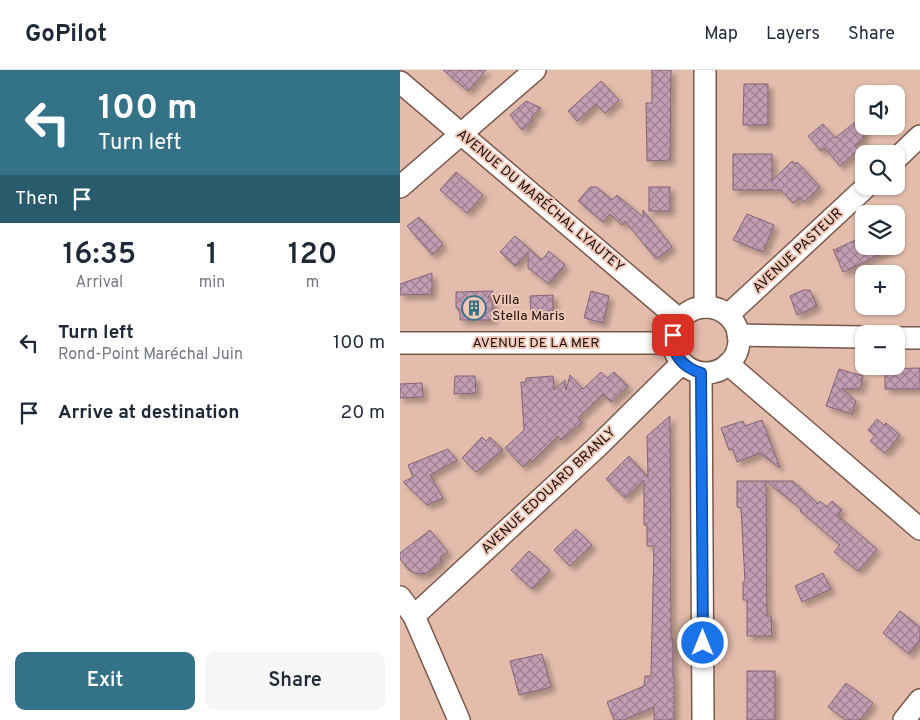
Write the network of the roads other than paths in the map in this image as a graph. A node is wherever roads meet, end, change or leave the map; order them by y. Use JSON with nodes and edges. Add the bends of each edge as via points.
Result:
{"nodes":[{"id":1,"x":535,"y":70,"type":"edge"},
{"id":2,"x":705,"y":70,"type":"edge"},
{"id":3,"x":403,"y":91,"type":"edge"},
{"id":4,"x":461,"y":133,"type":"junction"},
{"id":5,"x":920,"y":136,"type":"edge"},
{"id":6,"x":905,"y":150,"type":"edge"},
{"id":7,"x":400,"y":187,"type":"edge"},
{"id":8,"x":857,"y":195,"type":"edge"},
{"id":9,"x":705,"y":307,"type":"junction"},
{"id":10,"x":728,"y":315,"type":"junction"},
{"id":11,"x":680,"y":320,"type":"junction"},
{"id":12,"x":738,"y":335,"type":"junction"},
{"id":13,"x":855,"y":337,"type":"edge"},
{"id":14,"x":905,"y":338,"type":"edge"},
{"id":15,"x":920,"y":338,"type":"edge"},
{"id":16,"x":400,"y":342,"type":"edge"},
{"id":17,"x":673,"y":343,"type":"junction"},
{"id":18,"x":682,"y":363,"type":"junction"},
{"id":19,"x":728,"y":364,"type":"junction"},
{"id":20,"x":701,"y":373,"type":"junction"},
{"id":21,"x":920,"y":530,"type":"edge"},
{"id":22,"x":400,"y":597,"type":"edge"},
{"id":23,"x":414,"y":616,"type":"junction"},
{"id":24,"x":920,"y":700,"type":"edge"},
{"id":25,"x":459,"y":720,"type":"edge"},
{"id":26,"x":703,"y":720,"type":"edge"},
{"id":27,"x":904,"y":720,"type":"edge"}],
"edges":[{"from":1,"to":4,"type":"street"},
{"from":2,"to":9,"type":"street"},
{"from":3,"to":4,"type":"street","name":"AVENUE DU MARÉCHAL LYAUTEY"},
{"from":4,"to":7,"type":"street"},
{"from":4,"to":11,"type":"street","name":"AVENUE DU MARÉCHAL LYAUTEY"},
{"from":5,"to":6,"type":"street"},
{"from":8,"to":10,"type":"street","name":"AVENUE PASTEUR"},
{"from":9,"to":10,"type":"street"},
{"from":9,"to":11,"type":"street","via":[[695,309]]},
{"from":10,"to":12,"type":"street"},
{"from":11,"to":17,"type":"street"},
{"from":12,"to":13,"type":"street"},
{"from":12,"to":19,"type":"street","via":[[737,351]]},
{"from":14,"to":15,"type":"street"},
{"from":16,"to":17,"type":"street","name":"AVENUE DE LA MER"},
{"from":17,"to":18,"type":"street"},
{"from":18,"to":20,"type":"street"},
{"from":18,"to":23,"type":"street","name":"AVENUE EDOUARD BRANLY","via":[[596,448]]},
{"from":19,"to":20,"type":"street","via":[[720,370]]},
{"from":19,"to":21,"type":"street"},
{"from":20,"to":26,"type":"street"},
{"from":22,"to":23,"type":"street"},
{"from":23,"to":25,"type":"street"},
{"from":24,"to":27,"type":"street"}]}
